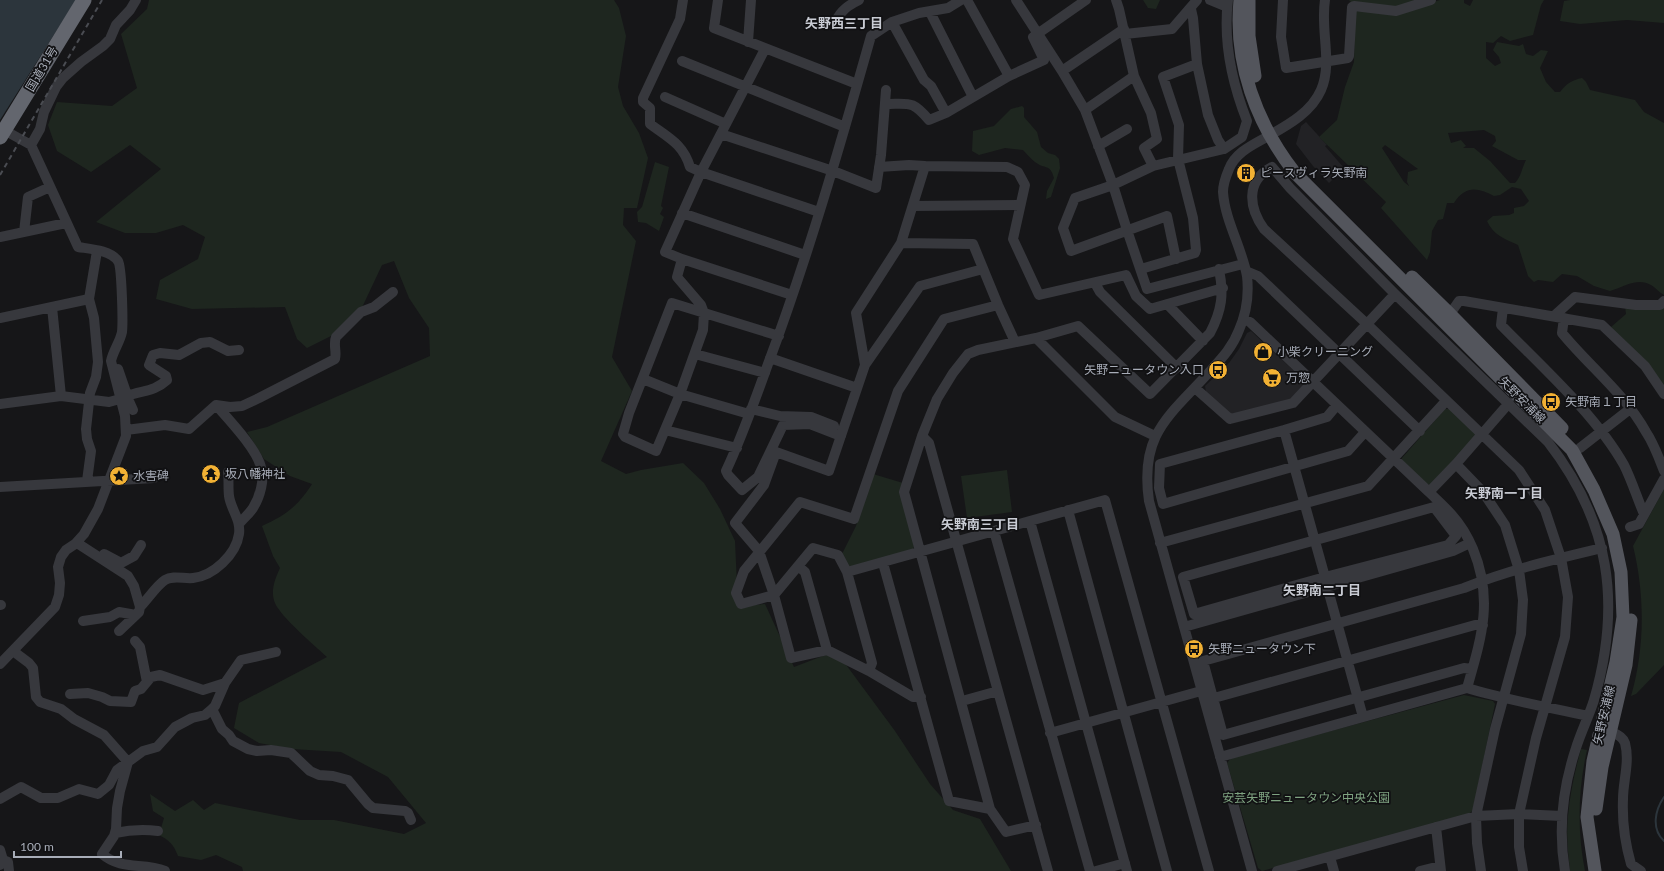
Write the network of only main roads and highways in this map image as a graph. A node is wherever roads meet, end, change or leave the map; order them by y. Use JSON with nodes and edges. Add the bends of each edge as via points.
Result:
{"nodes":[{"id":1,"x":84,"y":0,"type":"edge"},
{"id":2,"x":1240,"y":0,"type":"edge"},
{"id":3,"x":1249,"y":0,"type":"edge"},
{"id":4,"x":2,"y":134,"type":"edge"},
{"id":5,"x":1273,"y":134,"type":"junction"},
{"id":6,"x":1595,"y":871,"type":"edge"},
{"id":7,"x":1604,"y":871,"type":"edge"}],
"edges":[{"from":1,"to":4,"type":"highway","name":"国道31号"},
{"from":2,"to":5,"type":"main road","name":"矢野安浦線","via":[[1240,37],[1244,66],[1256,109]]},
{"from":3,"to":5,"type":"main road","name":"矢野安浦線","via":[[1252,65]]},
{"from":5,"to":6,"type":"main road","name":"矢野安浦線","via":[[1295,172],[1572,450],[1594,490],[1613,534],[1620,572],[1623,617],[1616,662],[1593,761],[1586,817]]},
{"from":5,"to":7,"type":"main road","name":"矢野安浦線","via":[[1374,242],[1545,410],[1580,448],[1603,487],[1620,529],[1629,574],[1631,617],[1626,664],[1602,767],[1595,817]]}]}
